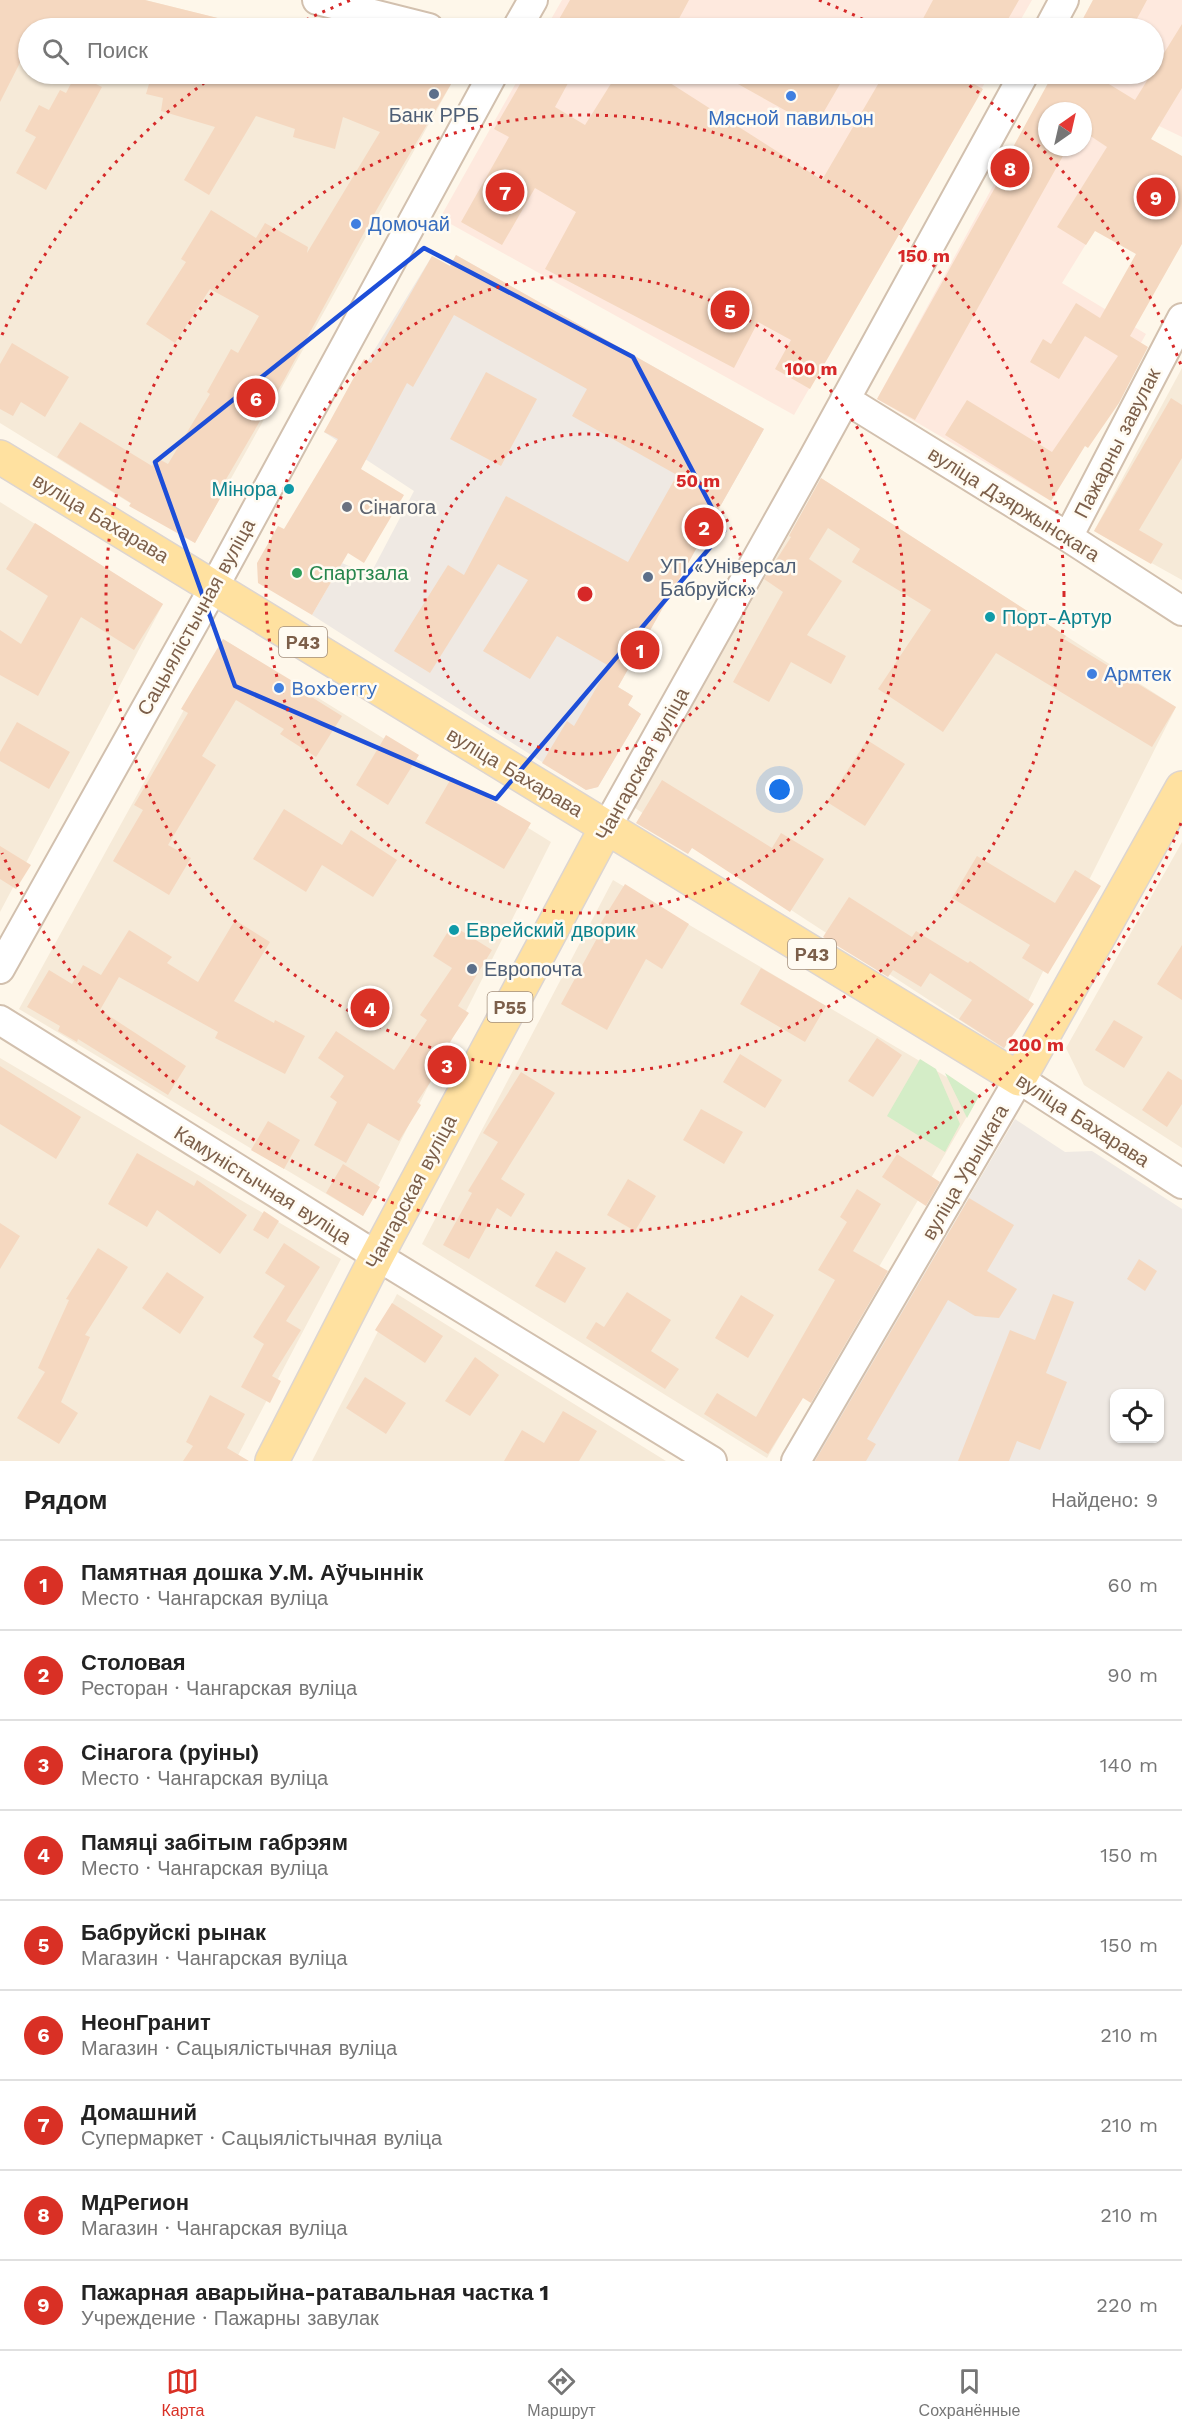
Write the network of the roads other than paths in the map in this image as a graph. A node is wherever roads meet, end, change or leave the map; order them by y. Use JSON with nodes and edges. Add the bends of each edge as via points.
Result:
{"nodes":[{"id":1,"x":317,"y":0,"type":"edge"},
{"id":2,"x":533,"y":0,"type":"edge"},
{"id":3,"x":1064,"y":0,"type":"edge"},
{"id":4,"x":389,"y":18,"type":"edge"},
{"id":5,"x":523,"y":18,"type":"edge"},
{"id":6,"x":1054,"y":18,"type":"edge"},
{"id":7,"x":488,"y":84,"type":"edge"},
{"id":8,"x":1018,"y":84,"type":"edge"},
{"id":9,"x":1182,"y":318,"type":"edge"},
{"id":10,"x":845,"y":399,"type":"junction"},
{"id":11,"x":0,"y":457,"type":"edge"},
{"id":12,"x":1068,"y":537,"type":"junction"},
{"id":13,"x":214,"y":587,"type":"junction"},
{"id":14,"x":1182,"y":611,"type":"edge"},
{"id":15,"x":1182,"y":788,"type":"edge"},
{"id":16,"x":606,"y":828,"type":"junction"},
{"id":17,"x":0,"y":969,"type":"edge"},
{"id":18,"x":0,"y":1020,"type":"edge"},
{"id":19,"x":1019,"y":1079,"type":"junction"},
{"id":20,"x":1182,"y":1184,"type":"edge"},
{"id":21,"x":377,"y":1256,"type":"junction"},
{"id":22,"x":272,"y":1461,"type":"edge"},
{"id":23,"x":712,"y":1461,"type":"edge"},
{"id":24,"x":796,"y":1461,"type":"edge"}],
"edges":[{"from":1,"to":4,"type":"street"},
{"from":2,"to":5,"type":"street"},
{"from":3,"to":6,"type":"street"},
{"from":7,"to":13,"type":"street","name":"Сацыялістычная вуліца"},
{"from":8,"to":10,"type":"street","name":"Чангарская вуліца"},
{"from":9,"to":12,"type":"street","name":"Пажарны завулак"},
{"from":10,"to":12,"type":"street","name":"вуліца Дзяржынскага"},
{"from":10,"to":16,"type":"street","name":"Чангарская вуліца"},
{"from":11,"to":13,"type":"main road","name":"вуліца Бахарава","number":"Р43"},
{"from":12,"to":14,"type":"street","name":"вуліца Дзяржынскага"},
{"from":13,"to":16,"type":"main road","name":"вуліца Бахарава","number":"Р43"},
{"from":13,"to":17,"type":"street","name":"Сацыялістычная вуліца"},
{"from":15,"to":19,"type":"main road","name":"вуліца Урыцкага"},
{"from":16,"to":19,"type":"main road","name":"вуліца Бахарава","number":"Р43"},
{"from":16,"to":21,"type":"main road","name":"Чангарская вуліца","number":"Р55"},
{"from":18,"to":21,"type":"street","name":"Камуністычная вуліца"},
{"from":19,"to":20,"type":"street","name":"вуліца Бахарава"},
{"from":19,"to":24,"type":"street","name":"вуліца Урыцкага"},
{"from":21,"to":22,"type":"main road","name":"Чангарская вуліца","number":"Р55"},
{"from":21,"to":23,"type":"street","name":"Камуністычная вуліца"}]}
